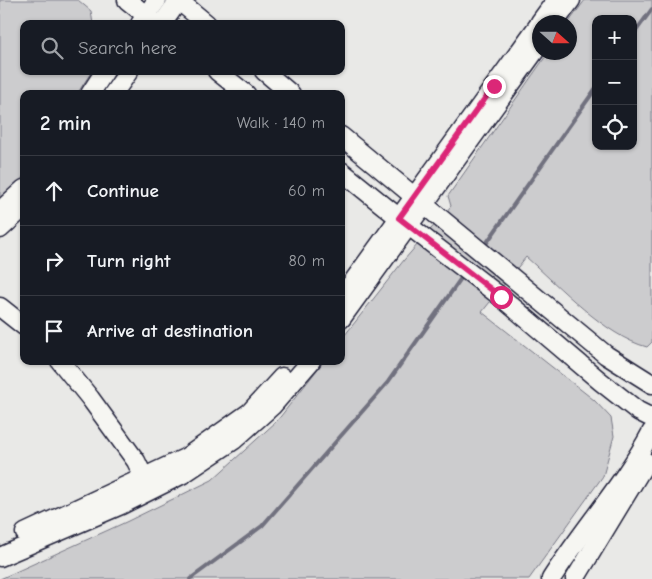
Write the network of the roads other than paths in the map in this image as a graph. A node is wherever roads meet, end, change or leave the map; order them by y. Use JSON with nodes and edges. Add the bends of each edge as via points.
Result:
{"nodes":[{"id":1,"x":127,"y":0,"type":"edge"},
{"id":2,"x":157,"y":0,"type":"edge"},
{"id":3,"x":179,"y":0,"type":"edge"},
{"id":4,"x":556,"y":0,"type":"edge"},
{"id":5,"x":571,"y":0,"type":"edge"},
{"id":6,"x":546,"y":15,"type":"edge"},
{"id":7,"x":560,"y":15,"type":"edge"},
{"id":8,"x":147,"y":20,"type":"edge"},
{"id":9,"x":148,"y":20,"type":"edge"},
{"id":10,"x":165,"y":20,"type":"edge"},
{"id":11,"x":202,"y":20,"type":"edge"},
{"id":12,"x":532,"y":35,"type":"edge"},
{"id":13,"x":532,"y":54,"type":"edge"},
{"id":14,"x":103,"y":75,"type":"edge"},
{"id":15,"x":126,"y":75,"type":"edge"},
{"id":16,"x":222,"y":75,"type":"edge"},
{"id":17,"x":269,"y":75,"type":"edge"},
{"id":18,"x":93,"y":90,"type":"edge"},
{"id":19,"x":116,"y":90,"type":"edge"},
{"id":20,"x":241,"y":90,"type":"edge"},
{"id":21,"x":286,"y":90,"type":"edge"},
{"id":22,"x":345,"y":139,"type":"edge"},
{"id":23,"x":345,"y":174,"type":"edge"},
{"id":24,"x":20,"y":193,"type":"edge"},
{"id":25,"x":420,"y":200,"type":"junction"},
{"id":26,"x":0,"y":211,"type":"edge"},
{"id":27,"x":20,"y":211,"type":"edge"},
{"id":28,"x":404,"y":222,"type":"junction"},
{"id":29,"x":0,"y":229,"type":"edge"},
{"id":30,"x":345,"y":293,"type":"edge"},
{"id":31,"x":0,"y":306,"type":"edge"},
{"id":32,"x":345,"y":313,"type":"edge"},
{"id":33,"x":20,"y":323,"type":"edge"},
{"id":34,"x":63,"y":365,"type":"edge"},
{"id":35,"x":291,"y":365,"type":"edge"},
{"id":36,"x":307,"y":365,"type":"edge"},
{"id":37,"x":652,"y":384,"type":"edge"},
{"id":38,"x":652,"y":418,"type":"edge"},
{"id":39,"x":652,"y":431,"type":"edge"},
{"id":40,"x":652,"y":453,"type":"edge"},
{"id":41,"x":147,"y":484,"type":"junction"},
{"id":42,"x":0,"y":545,"type":"edge"},
{"id":43,"x":0,"y":557,"type":"edge"},
{"id":44,"x":551,"y":579,"type":"edge"},
{"id":45,"x":574,"y":579,"type":"edge"}],
"edges":[{"from":1,"to":8,"type":"street"},
{"from":2,"to":9,"type":"street"},
{"from":3,"to":10,"type":"street"},
{"from":3,"to":11,"type":"street"},
{"from":4,"to":6,"type":"street"},
{"from":5,"to":7,"type":"street"},
{"from":12,"to":25,"type":"street"},
{"from":13,"to":25,"type":"street"},
{"from":14,"to":18,"type":"street"},
{"from":15,"to":19,"type":"street"},
{"from":16,"to":20,"type":"street"},
{"from":17,"to":21,"type":"street"},
{"from":22,"to":25,"type":"street"},
{"from":23,"to":28,"type":"street"},
{"from":24,"to":26,"type":"street"},
{"from":25,"to":28,"type":"street"},
{"from":25,"to":37,"type":"street","via":[[606,355]]},
{"from":27,"to":29,"type":"street"},
{"from":28,"to":30,"type":"street"},
{"from":28,"to":32,"type":"street"},
{"from":28,"to":38,"type":"street","via":[[501,297],[600,382]]},
{"from":31,"to":33,"type":"street"},
{"from":34,"to":41,"type":"street","via":[[136,461]]},
{"from":35,"to":41,"type":"street","via":[[250,412]]},
{"from":36,"to":41,"type":"street","via":[[272,406],[234,440],[183,474]]},
{"from":39,"to":44,"type":"street","via":[[640,454]]},
{"from":40,"to":45,"type":"street"},
{"from":41,"to":42,"type":"street"},
{"from":41,"to":43,"type":"street","via":[[121,505]]}]}
